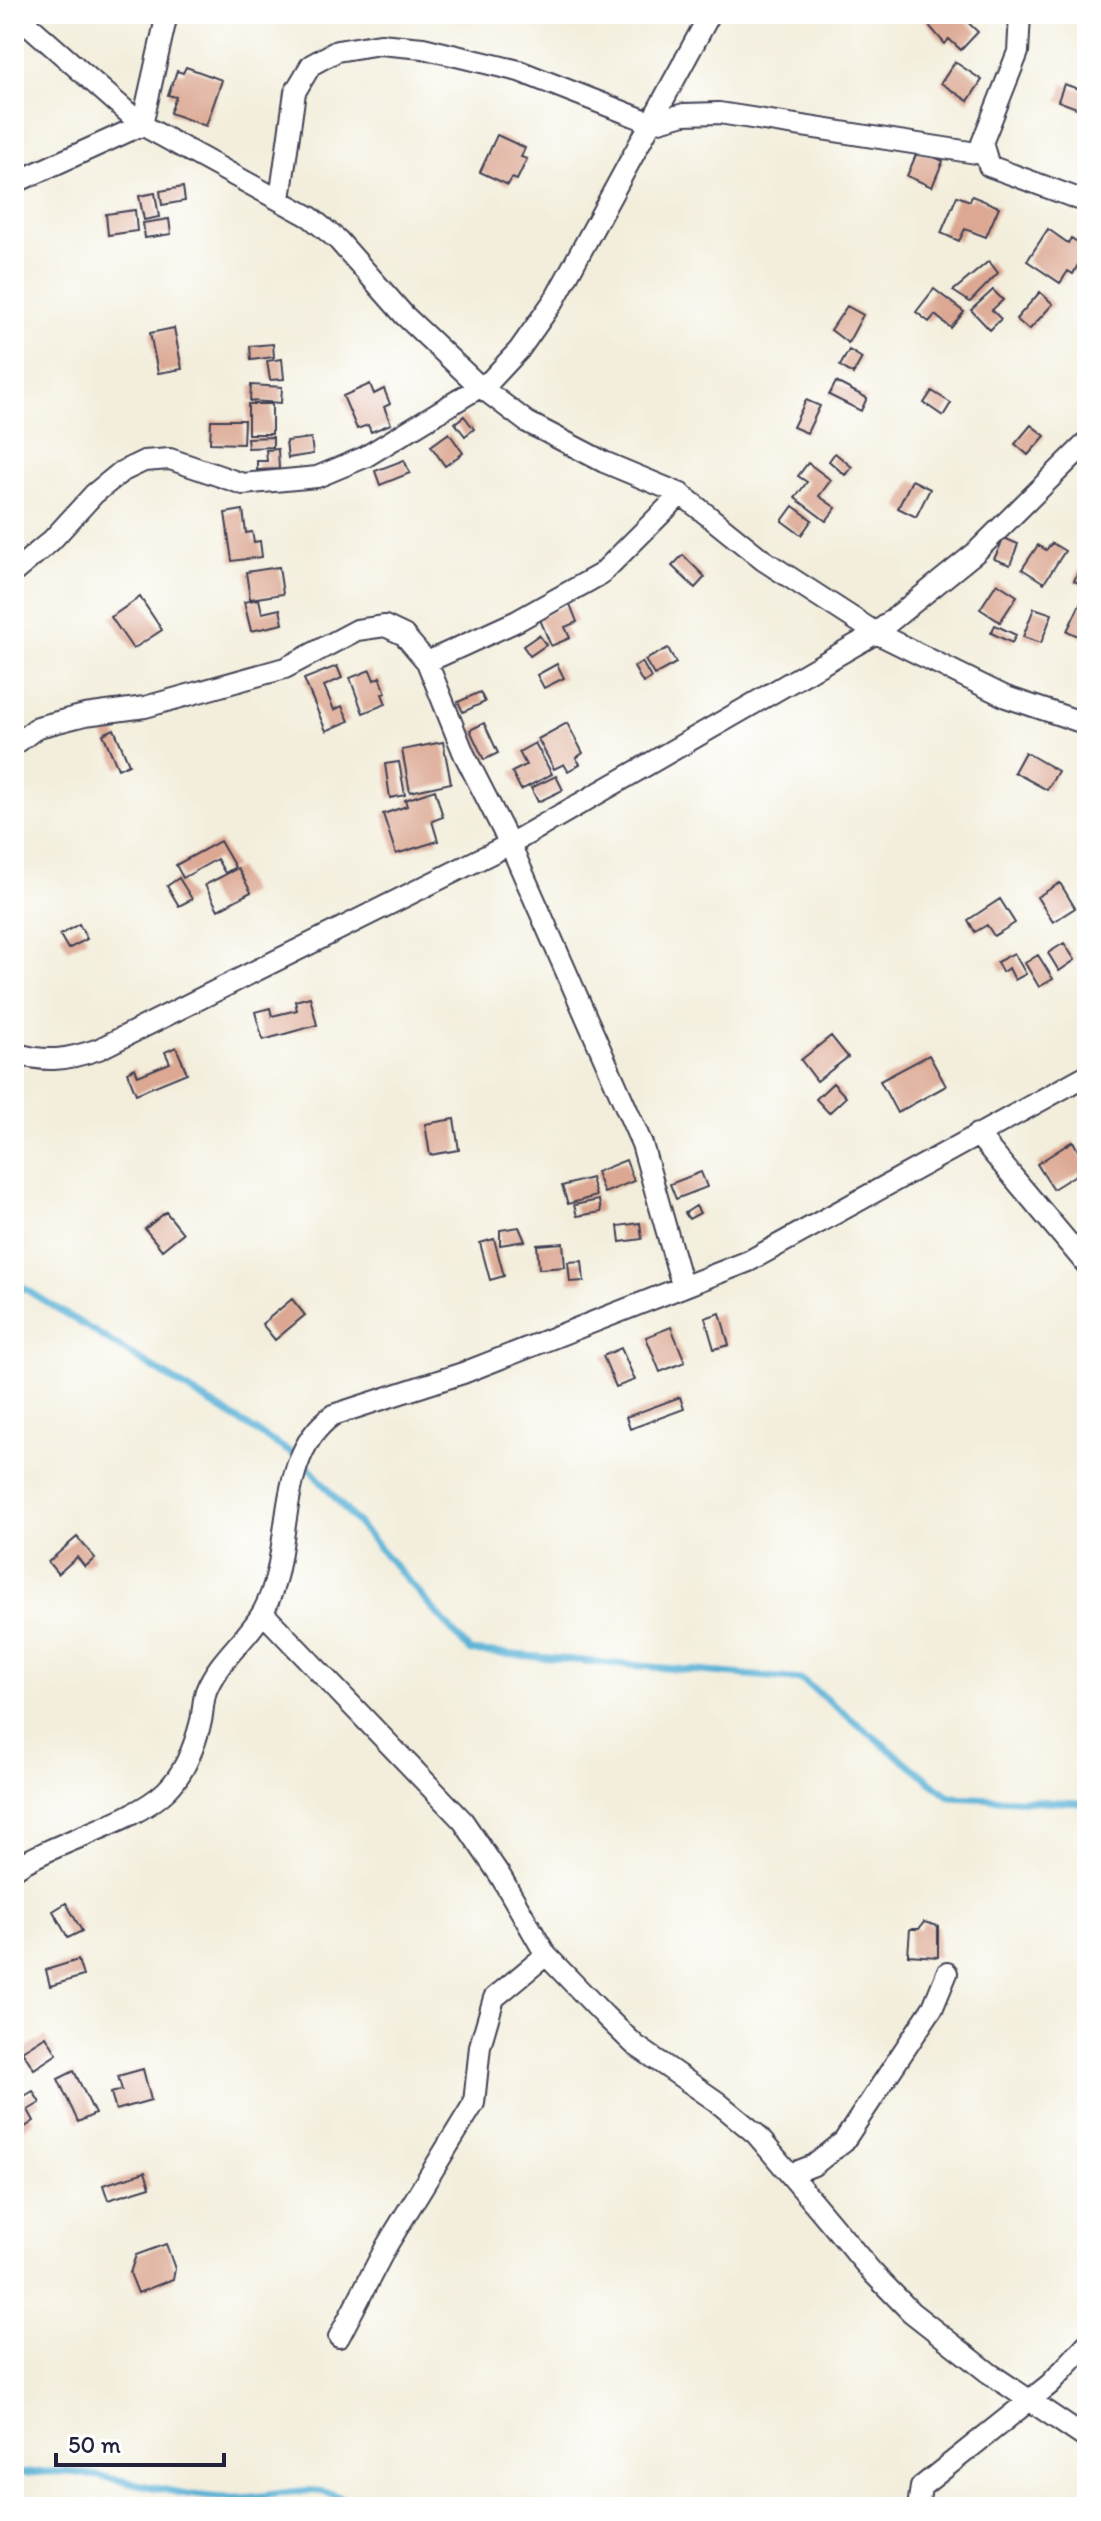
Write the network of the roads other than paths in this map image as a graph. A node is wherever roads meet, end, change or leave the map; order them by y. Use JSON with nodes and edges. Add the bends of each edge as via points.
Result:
{"nodes":[{"id":1,"x":16,"y":14,"type":"edge"},
{"id":2,"x":167,"y":14,"type":"edge"},
{"id":3,"x":710,"y":14,"type":"edge"},
{"id":4,"x":1020,"y":14,"type":"edge"},
{"id":5,"x":652,"y":123,"type":"junction"},
{"id":6,"x":142,"y":125,"type":"junction"},
{"id":7,"x":983,"y":154,"type":"junction"},
{"id":8,"x":14,"y":183,"type":"edge"},
{"id":9,"x":280,"y":199,"type":"junction"},
{"id":10,"x":1087,"y":202,"type":"edge"},
{"id":11,"x":478,"y":385,"type":"junction"},
{"id":12,"x":1087,"y":442,"type":"edge"},
{"id":13,"x":681,"y":494,"type":"junction"},
{"id":14,"x":14,"y":572,"type":"edge"},
{"id":15,"x":876,"y":633,"type":"junction"},
{"id":16,"x":427,"y":662,"type":"junction"},
{"id":17,"x":1087,"y":724,"type":"edge"},
{"id":18,"x":14,"y":745,"type":"edge"},
{"id":19,"x":510,"y":844,"type":"junction"},
{"id":20,"x":14,"y":1053,"type":"edge"},
{"id":21,"x":1087,"y":1075,"type":"edge"},
{"id":22,"x":977,"y":1134,"type":"junction"},
{"id":23,"x":1087,"y":1265,"type":"edge"},
{"id":24,"x":682,"y":1285,"type":"junction"},
{"id":25,"x":263,"y":1613,"type":"junction"},
{"id":26,"x":14,"y":1869,"type":"edge"},
{"id":27,"x":546,"y":1955,"type":"junction"},
{"id":28,"x":947,"y":1973,"type":"dead end"},
{"id":29,"x":791,"y":2174,"type":"junction"},
{"id":30,"x":339,"y":2337,"type":"dead end"},
{"id":31,"x":1087,"y":2344,"type":"edge"},
{"id":32,"x":1029,"y":2399,"type":"junction"},
{"id":33,"x":1087,"y":2439,"type":"edge"},
{"id":34,"x":918,"y":2507,"type":"edge"}],
"edges":[{"from":1,"to":6,"type":"street"},
{"from":2,"to":6,"type":"street"},
{"from":3,"to":5,"type":"street"},
{"from":4,"to":7,"type":"street","via":[[1018,52],[982,143]]},
{"from":5,"to":7,"type":"street","via":[[684,114],[719,113]]},
{"from":5,"to":9,"type":"street","via":[[519,71],[423,48],[380,44],[337,51],[311,65],[295,92]]},
{"from":5,"to":11,"type":"street","via":[[555,299],[519,350],[491,380]]},
{"from":6,"to":8,"type":"street"},
{"from":6,"to":9,"type":"street"},
{"from":7,"to":10,"type":"street","via":[[989,166]]},
{"from":9,"to":11,"type":"street","via":[[338,240],[404,315]]},
{"from":11,"to":13,"type":"street","via":[[527,422]]},
{"from":11,"to":14,"type":"street","via":[[365,457],[317,477],[243,484],[170,459],[144,461],[94,494]]},
{"from":12,"to":15,"type":"street","via":[[975,553]]},
{"from":13,"to":15,"type":"street","via":[[763,560]]},
{"from":13,"to":16,"type":"street","via":[[601,574],[517,621]]},
{"from":15,"to":17,"type":"street","via":[[1006,697]]},
{"from":15,"to":19,"type":"street"},
{"from":16,"to":18,"type":"street","via":[[404,635],[385,626],[357,630],[285,668],[145,707],[38,727]]},
{"from":16,"to":19,"type":"street","via":[[464,754]]},
{"from":19,"to":20,"type":"street","via":[[99,1049],[63,1061]]},
{"from":19,"to":24,"type":"street","via":[[642,1144]]},
{"from":21,"to":22,"type":"street"},
{"from":22,"to":23,"type":"street"},
{"from":22,"to":24,"type":"street","via":[[790,1241]]},
{"from":24,"to":25,"type":"street","via":[[463,1373],[333,1415],[317,1427],[307,1440],[293,1484]]},
{"from":25,"to":26,"type":"street","via":[[205,1692],[194,1744],[166,1792]]},
{"from":25,"to":27,"type":"street","via":[[463,1821]]},
{"from":27,"to":29,"type":"street","via":[[635,2045],[756,2134]]},
{"from":27,"to":30,"type":"street","via":[[494,1998],[480,2046],[474,2103],[387,2245]]},
{"from":28,"to":29,"type":"street","via":[[933,2007],[844,2141],[814,2165]]},
{"from":29,"to":32,"type":"street","via":[[911,2312]]},
{"from":31,"to":32,"type":"street"},
{"from":32,"to":33,"type":"street"},
{"from":32,"to":34,"type":"street","via":[[921,2487]]}]}
